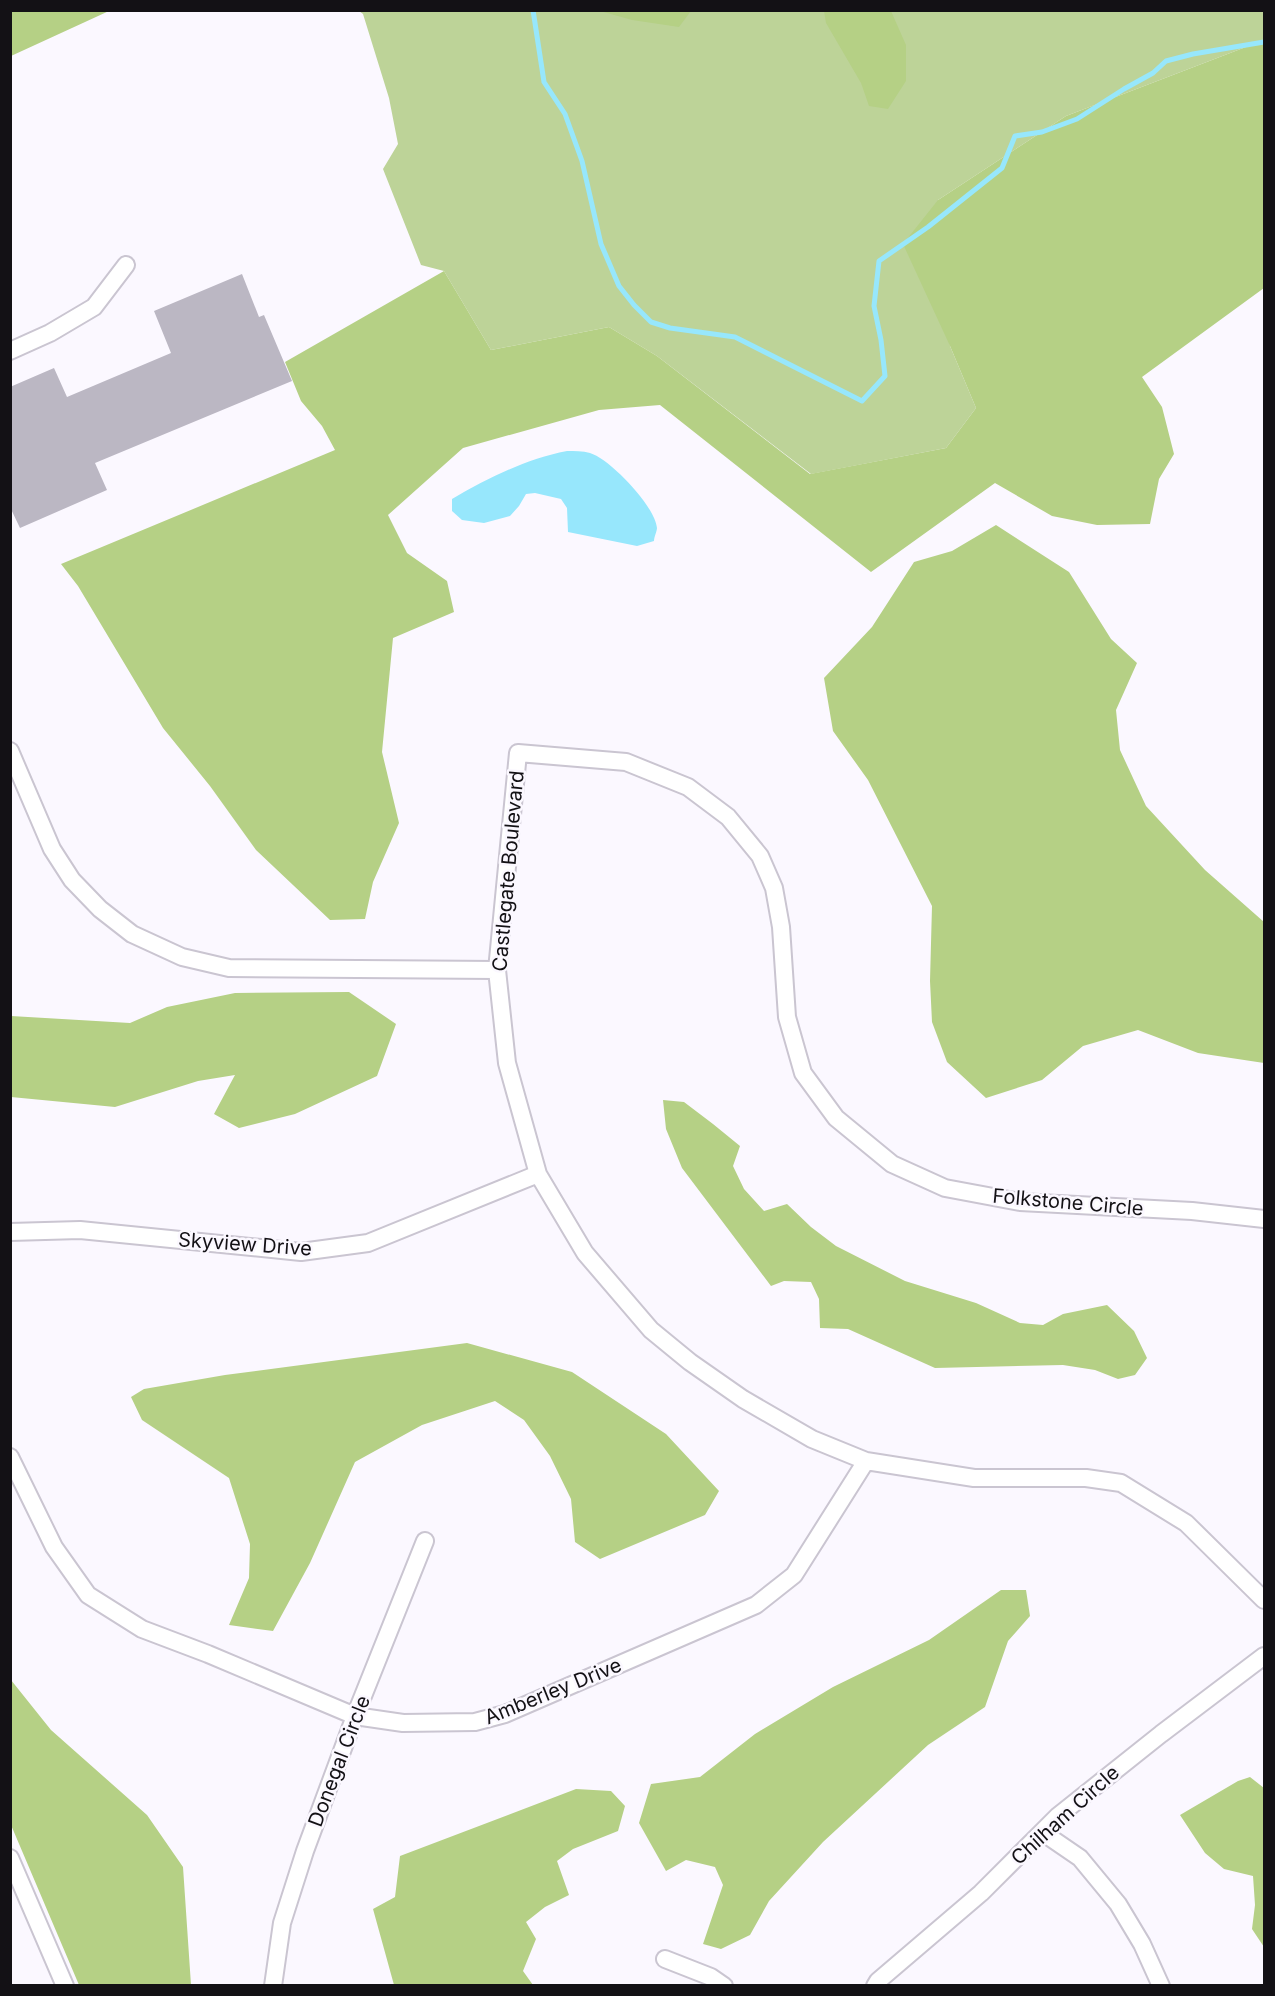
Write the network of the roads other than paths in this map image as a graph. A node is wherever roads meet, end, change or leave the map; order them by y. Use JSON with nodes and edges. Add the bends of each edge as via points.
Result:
{"nodes":[{"id":1,"x":126,"y":266,"type":"dead end"},
{"id":2,"x":10,"y":351,"type":"edge"},
{"id":3,"x":10,"y":751,"type":"edge"},
{"id":4,"x":518,"y":753,"type":"joint"},
{"id":5,"x":497,"y":970,"type":"junction"},
{"id":6,"x":538,"y":1174,"type":"junction"},
{"id":7,"x":1264,"y":1219,"type":"edge"},
{"id":8,"x":10,"y":1232,"type":"edge"},
{"id":9,"x":10,"y":1457,"type":"edge"},
{"id":10,"x":866,"y":1461,"type":"junction"},
{"id":11,"x":425,"y":1541,"type":"dead end"},
{"id":12,"x":1264,"y":1600,"type":"edge"},
{"id":13,"x":1264,"y":1656,"type":"edge"},
{"id":14,"x":355,"y":1716,"type":"junction"},
{"id":15,"x":1042,"y":1832,"type":"junction"},
{"id":16,"x":10,"y":1858,"type":"edge"},
{"id":17,"x":664,"y":1959,"type":"dead end"},
{"id":18,"x":65,"y":1986,"type":"edge"},
{"id":19,"x":273,"y":1986,"type":"edge"},
{"id":20,"x":724,"y":1986,"type":"edge"},
{"id":21,"x":875,"y":1986,"type":"edge"},
{"id":22,"x":1161,"y":1986,"type":"edge"}],
"edges":[{"from":1,"to":2,"type":"street","via":[[94,307]]},
{"from":3,"to":5,"type":"street","via":[[52,849],[72,880],[132,934],[182,957],[229,968]]},
{"from":4,"to":5,"type":"street","name":"Castlegate Boulevard"},
{"from":4,"to":7,"type":"street","name":"Folkstone Circle","via":[[626,762],[688,787],[728,817],[760,856],[774,888],[781,927],[787,1017],[803,1073],[836,1118],[892,1164],[945,1188],[1020,1202]]},
{"from":5,"to":6,"type":"street","name":"Castlegate Boulevard","via":[[507,1063]]},
{"from":6,"to":8,"type":"street","name":"Skyview Drive","via":[[368,1243],[301,1252],[80,1230]]},
{"from":6,"to":10,"type":"street","name":"Castlegate Boulevard","via":[[585,1253],[651,1330],[743,1399],[812,1439]]},
{"from":9,"to":14,"type":"street","name":"Amberley Drive","via":[[54,1547],[88,1595],[142,1629]]},
{"from":10,"to":12,"type":"street","name":"Castlegate Boulevard","via":[[974,1478],[1086,1478],[1121,1483],[1186,1523]]},
{"from":10,"to":14,"type":"street","name":"Amberley Drive","via":[[794,1575],[756,1605],[505,1714],[465,1723],[403,1723]]},
{"from":11,"to":14,"type":"street","name":"Donegal Circle"},
{"from":13,"to":15,"type":"street","name":"Chilham Circle"},
{"from":14,"to":19,"type":"street","name":"Donegal Circle","via":[[282,1923]]},
{"from":15,"to":21,"type":"street","name":"Chilham Circle","via":[[981,1893]]},
{"from":15,"to":22,"type":"street","via":[[1080,1858],[1118,1904]]},
{"from":16,"to":18,"type":"street"},
{"from":17,"to":20,"type":"street"}]}
